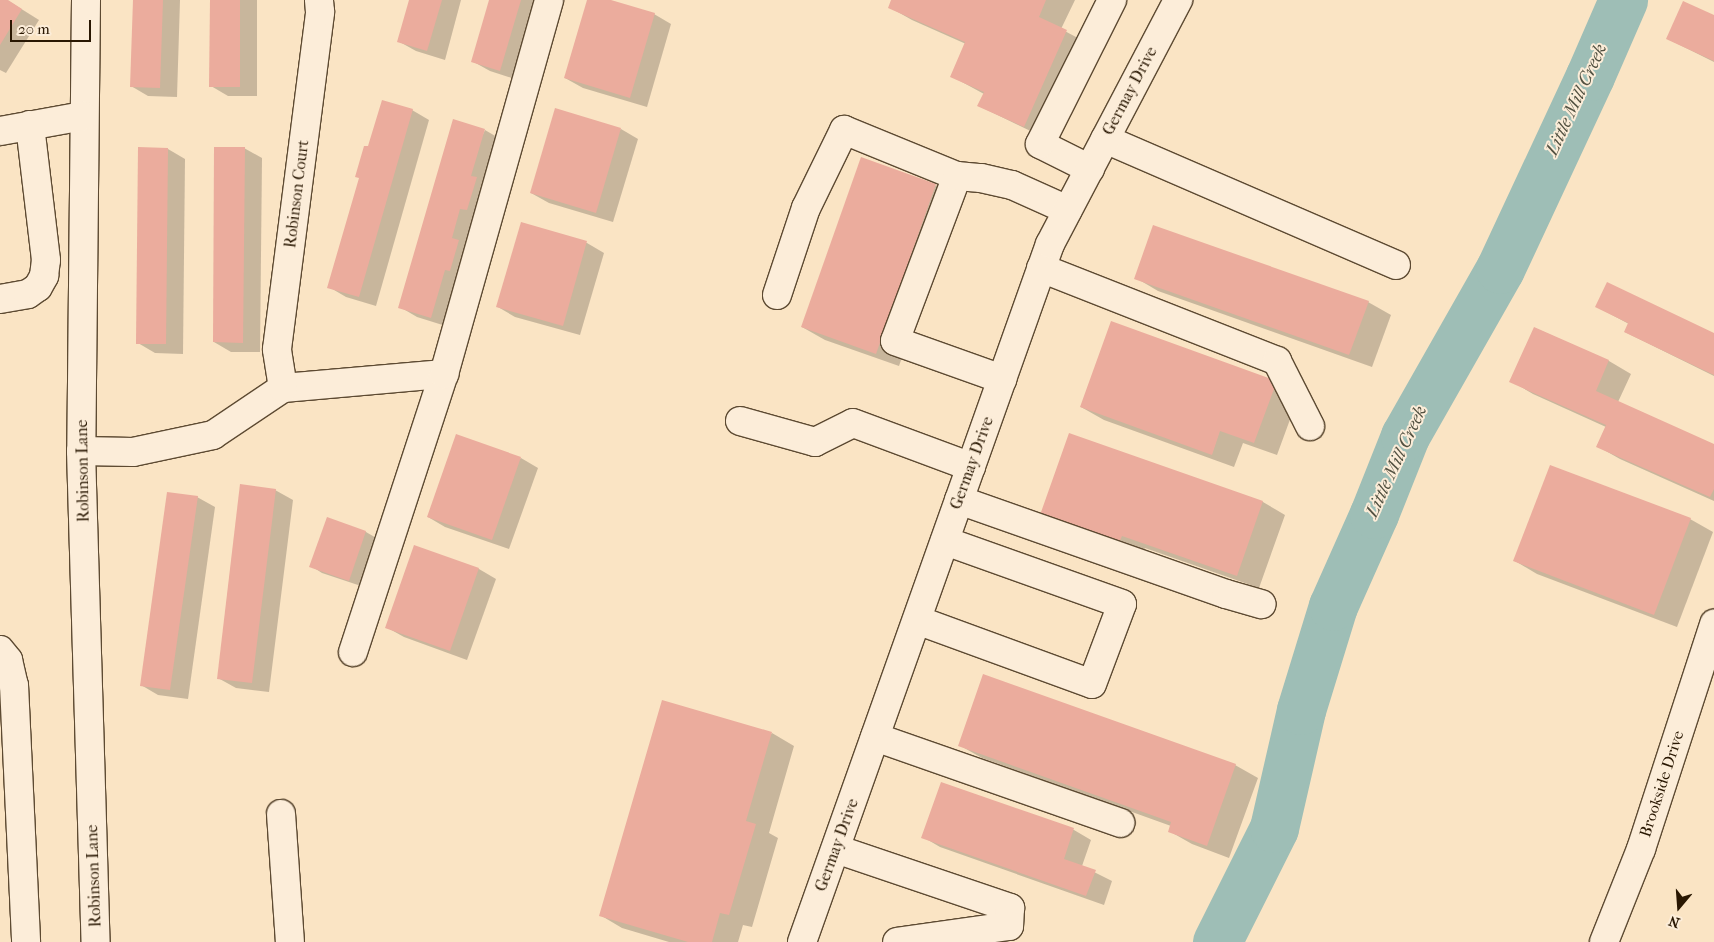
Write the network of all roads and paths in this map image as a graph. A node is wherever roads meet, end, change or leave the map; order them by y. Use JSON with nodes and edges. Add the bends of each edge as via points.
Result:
{"nodes":[{"id":1,"x":86,"y":0,"type":"edge"},
{"id":2,"x":319,"y":0,"type":"edge"},
{"id":3,"x":549,"y":0,"type":"edge"},
{"id":4,"x":1112,"y":0,"type":"edge"},
{"id":5,"x":1178,"y":0,"type":"edge"},
{"id":6,"x":84,"y":116,"type":"junction"},
{"id":7,"x":30,"y":126,"type":"junction"},
{"id":8,"x":0,"y":131,"type":"edge"},
{"id":9,"x":1105,"y":138,"type":"junction"},
{"id":10,"x":1090,"y":169,"type":"junction"},
{"id":11,"x":957,"y":176,"type":"junction"},
{"id":12,"x":1068,"y":210,"type":"junction"},
{"id":13,"x":1396,"y":265,"type":"dead end"},
{"id":14,"x":1042,"y":268,"type":"junction"},
{"id":15,"x":777,"y":296,"type":"dead end"},
{"id":16,"x":0,"y":299,"type":"edge"},
{"id":17,"x":444,"y":374,"type":"junction"},
{"id":18,"x":1002,"y":379,"type":"junction"},
{"id":19,"x":283,"y":388,"type":"junction"},
{"id":20,"x":740,"y":421,"type":"dead end"},
{"id":21,"x":1310,"y":426,"type":"dead end"},
{"id":22,"x":82,"y":451,"type":"junction"},
{"id":23,"x":971,"y":467,"type":"junction"},
{"id":24,"x":959,"y":500,"type":"junction"},
{"id":25,"x":945,"y":541,"type":"junction"},
{"id":26,"x":1262,"y":604,"type":"dead end"},
{"id":27,"x":917,"y":620,"type":"junction"},
{"id":28,"x":1714,"y":624,"type":"edge"},
{"id":29,"x":0,"y":650,"type":"edge"},
{"id":30,"x":353,"y":652,"type":"dead end"},
{"id":31,"x":875,"y":737,"type":"junction"},
{"id":32,"x":280,"y":814,"type":"dead end"},
{"id":33,"x":1120,"y":823,"type":"dead end"},
{"id":34,"x":836,"y":849,"type":"junction"},
{"id":35,"x":26,"y":942,"type":"edge"},
{"id":36,"x":96,"y":942,"type":"edge"},
{"id":37,"x":290,"y":942,"type":"edge"},
{"id":38,"x":802,"y":942,"type":"edge"},
{"id":39,"x":897,"y":942,"type":"edge"},
{"id":40,"x":1604,"y":942,"type":"edge"}],
"edges":[{"from":1,"to":6,"type":"street","name":"Robinson Lane"},
{"from":2,"to":19,"type":"street","name":"Robinson Court","via":[[277,349]]},
{"from":3,"to":17,"type":"street"},
{"from":4,"to":10,"type":"street","via":[[1040,144]]},
{"from":5,"to":9,"type":"street","name":"Germay Drive"},
{"from":6,"to":7,"type":"street"},
{"from":6,"to":22,"type":"street","name":"Robinson Lane"},
{"from":7,"to":8,"type":"street"},
{"from":7,"to":16,"type":"street","via":[[46,260],[44,276],[28,294]]},
{"from":9,"to":10,"type":"street","name":"Germay Drive"},
{"from":9,"to":13,"type":"street"},
{"from":10,"to":12,"type":"street","name":"Germay Drive"},
{"from":11,"to":12,"type":"street","via":[[1012,186]]},
{"from":11,"to":15,"type":"street","via":[[844,130],[806,208]]},
{"from":11,"to":18,"type":"street","via":[[895,342]]},
{"from":12,"to":14,"type":"street","name":"Germay Drive","via":[[1050,244]]},
{"from":14,"to":18,"type":"street","name":"Germay Drive"},
{"from":14,"to":21,"type":"street","via":[[1277,361]]},
{"from":17,"to":19,"type":"street"},
{"from":17,"to":30,"type":"street"},
{"from":18,"to":23,"type":"street","name":"Germay Drive"},
{"from":19,"to":22,"type":"street","via":[[213,435],[132,452]]},
{"from":20,"to":23,"type":"street","via":[[814,442],[853,423]]},
{"from":22,"to":36,"type":"street","name":"Robinson Lane"},
{"from":23,"to":24,"type":"street","name":"Germay Drive"},
{"from":24,"to":25,"type":"street","name":"Germay Drive"},
{"from":24,"to":26,"type":"street"},
{"from":25,"to":27,"type":"street","name":"Germay Drive"},
{"from":25,"to":27,"type":"street","via":[[1122,604],[1092,684]]},
{"from":27,"to":31,"type":"street","name":"Germay Drive"},
{"from":28,"to":40,"type":"street","name":"Brookside Drive","via":[[1641,849]]},
{"from":29,"to":35,"type":"street","via":[[8,660],[14,685]]},
{"from":31,"to":33,"type":"street"},
{"from":31,"to":34,"type":"street","name":"Germay Drive"},
{"from":32,"to":37,"type":"street"},
{"from":34,"to":38,"type":"street","name":"Germay Drive"},
{"from":34,"to":39,"type":"street","via":[[1010,908],[1009,926]]}]}
